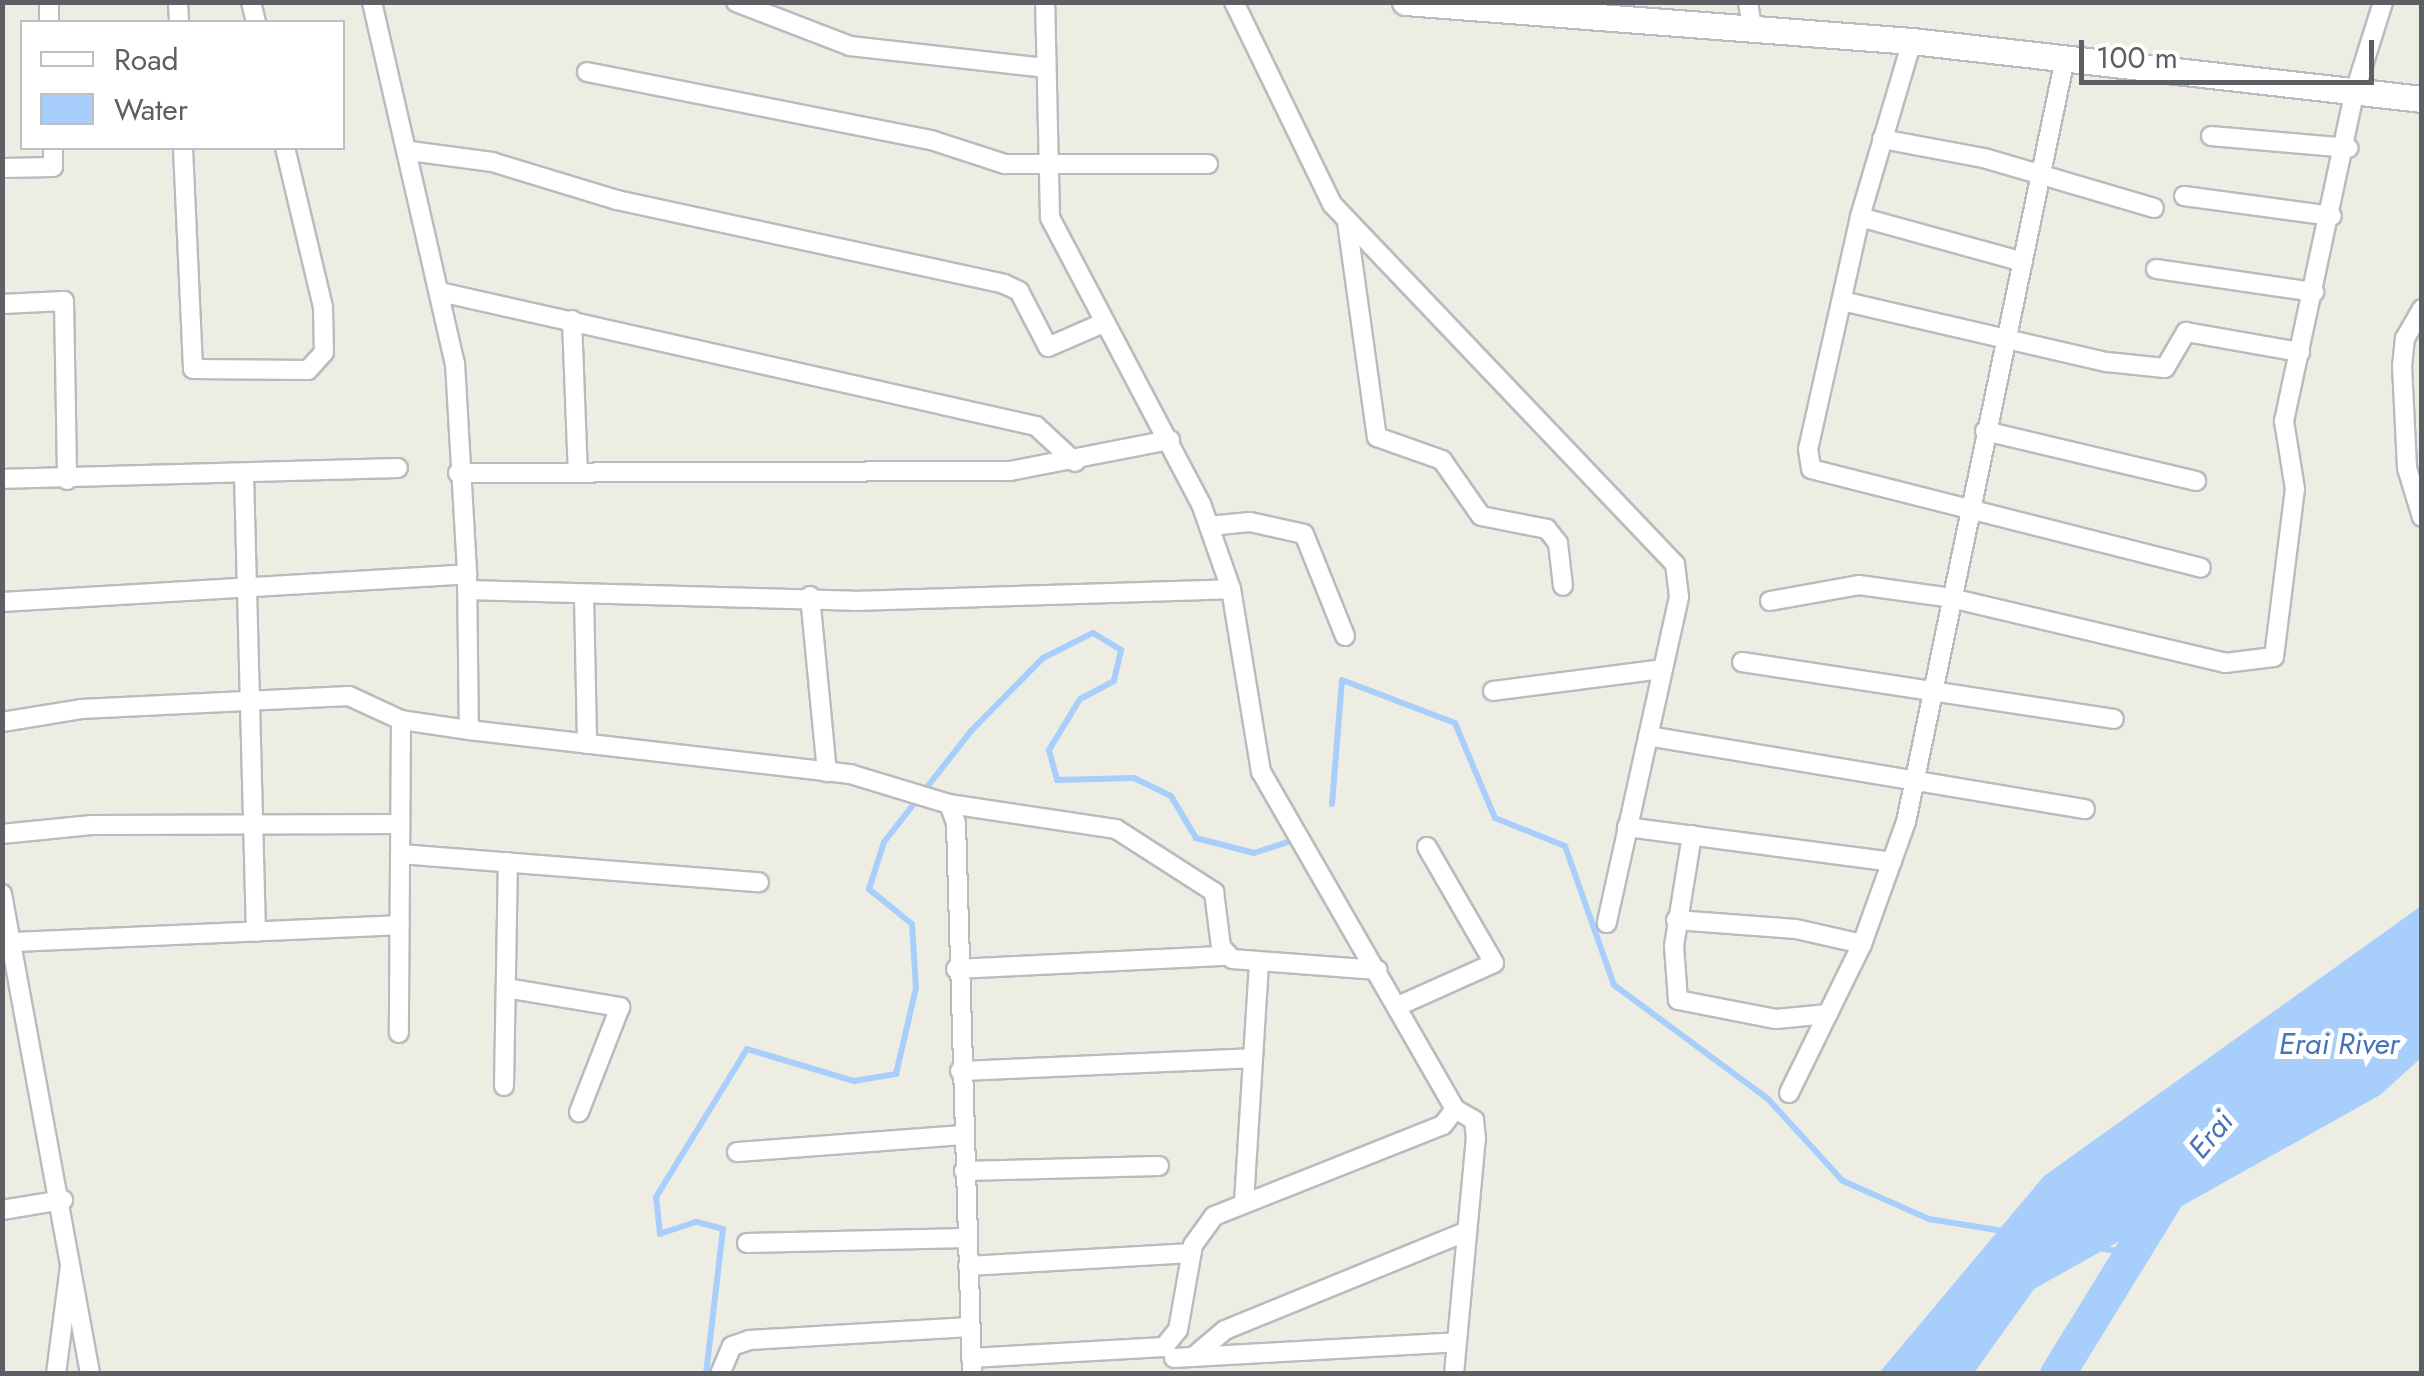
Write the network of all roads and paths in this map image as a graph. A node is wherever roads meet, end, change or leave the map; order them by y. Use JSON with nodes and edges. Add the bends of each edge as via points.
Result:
{"nodes":[{"id":1,"x":372,"y":2,"type":"edge"},
{"id":2,"x":736,"y":2,"type":"edge"},
{"id":3,"x":1045,"y":2,"type":"edge"},
{"id":4,"x":1234,"y":2,"type":"edge"},
{"id":5,"x":1405,"y":2,"type":"edge"},
{"id":6,"x":2382,"y":2,"type":"edge"},
{"id":7,"x":1750,"y":15,"type":"edge"},
{"id":8,"x":1912,"y":41,"type":"junction"},
{"id":9,"x":2064,"y":58,"type":"junction"},
{"id":10,"x":1045,"y":68,"type":"junction"},
{"id":11,"x":588,"y":72,"type":"dead end"},
{"id":12,"x":2355,"y":91,"type":"junction"},
{"id":13,"x":2422,"y":99,"type":"edge"},
{"id":14,"x":2211,"y":136,"type":"dead end"},
{"id":15,"x":1882,"y":139,"type":"junction"},
{"id":16,"x":2348,"y":148,"type":"junction"},
{"id":17,"x":53,"y":150,"type":"edge"},
{"id":18,"x":183,"y":150,"type":"edge"},
{"id":19,"x":285,"y":150,"type":"edge"},
{"id":20,"x":410,"y":151,"type":"junction"},
{"id":21,"x":1044,"y":164,"type":"junction"},
{"id":22,"x":1208,"y":164,"type":"dead end"},
{"id":23,"x":2,"y":168,"type":"edge"},
{"id":24,"x":2042,"y":175,"type":"junction"},
{"id":25,"x":2184,"y":196,"type":"dead end"},
{"id":26,"x":2154,"y":208,"type":"dead end"},
{"id":27,"x":2332,"y":216,"type":"junction"},
{"id":28,"x":1860,"y":218,"type":"junction"},
{"id":29,"x":1346,"y":222,"type":"junction"},
{"id":30,"x":2023,"y":262,"type":"junction"},
{"id":31,"x":2156,"y":270,"type":"dead end"},
{"id":32,"x":440,"y":292,"type":"junction"},
{"id":33,"x":2314,"y":292,"type":"junction"},
{"id":34,"x":1842,"y":300,"type":"junction"},
{"id":35,"x":2,"y":304,"type":"edge"},
{"id":36,"x":2422,"y":309,"type":"edge"},
{"id":37,"x":572,"y":320,"type":"junction"},
{"id":38,"x":1101,"y":324,"type":"junction"},
{"id":39,"x":2007,"y":337,"type":"junction"},
{"id":40,"x":2300,"y":352,"type":"junction"},
{"id":41,"x":1985,"y":431,"type":"junction"},
{"id":42,"x":1170,"y":440,"type":"junction"},
{"id":43,"x":1076,"y":462,"type":"junction"},
{"id":44,"x":398,"y":468,"type":"dead end"},
{"id":45,"x":458,"y":473,"type":"junction"},
{"id":46,"x":578,"y":473,"type":"junction"},
{"id":47,"x":244,"y":475,"type":"junction"},
{"id":48,"x":2,"y":479,"type":"edge"},
{"id":49,"x":67,"y":480,"type":"junction"},
{"id":50,"x":2196,"y":481,"type":"dead end"},
{"id":51,"x":1969,"y":512,"type":"junction"},
{"id":52,"x":2422,"y":518,"type":"edge"},
{"id":53,"x":1208,"y":526,"type":"junction"},
{"id":54,"x":2201,"y":568,"type":"dead end"},
{"id":55,"x":467,"y":582,"type":"junction"},
{"id":56,"x":1563,"y":586,"type":"dead end"},
{"id":57,"x":244,"y":587,"type":"junction"},
{"id":58,"x":1231,"y":589,"type":"junction"},
{"id":59,"x":810,"y":596,"type":"junction"},
{"id":60,"x":584,"y":597,"type":"junction"},
{"id":61,"x":1951,"y":598,"type":"junction"},
{"id":62,"x":1770,"y":601,"type":"dead end"},
{"id":63,"x":2,"y":602,"type":"edge"},
{"id":64,"x":1345,"y":636,"type":"dead end"},
{"id":65,"x":1742,"y":662,"type":"dead end"},
{"id":66,"x":1663,"y":669,"type":"junction"},
{"id":67,"x":1934,"y":688,"type":"junction"},
{"id":68,"x":1493,"y":691,"type":"dead end"},
{"id":69,"x":250,"y":703,"type":"junction"},
{"id":70,"x":2114,"y":719,"type":"dead end"},
{"id":71,"x":401,"y":720,"type":"junction"},
{"id":72,"x":2,"y":722,"type":"edge"},
{"id":73,"x":468,"y":730,"type":"junction"},
{"id":74,"x":1648,"y":736,"type":"junction"},
{"id":75,"x":588,"y":744,"type":"junction"},
{"id":76,"x":827,"y":772,"type":"junction"},
{"id":77,"x":1916,"y":776,"type":"junction"},
{"id":78,"x":946,"y":802,"type":"junction"},
{"id":79,"x":2085,"y":810,"type":"dead end"},
{"id":80,"x":400,"y":824,"type":"junction"},
{"id":81,"x":256,"y":825,"type":"junction"},
{"id":82,"x":1627,"y":827,"type":"junction"},
{"id":83,"x":2,"y":834,"type":"edge"},
{"id":84,"x":1692,"y":835,"type":"junction"},
{"id":85,"x":1426,"y":846,"type":"dead end"},
{"id":86,"x":400,"y":854,"type":"junction"},
{"id":87,"x":508,"y":862,"type":"junction"},
{"id":88,"x":1892,"y":862,"type":"junction"},
{"id":89,"x":759,"y":882,"type":"dead end"},
{"id":90,"x":2,"y":894,"type":"edge"},
{"id":91,"x":1676,"y":920,"type":"junction"},
{"id":92,"x":1607,"y":924,"type":"dead end"},
{"id":93,"x":400,"y":925,"type":"junction"},
{"id":94,"x":256,"y":932,"type":"junction"},
{"id":95,"x":12,"y":942,"type":"junction"},
{"id":96,"x":1862,"y":944,"type":"junction"},
{"id":97,"x":1226,"y":956,"type":"junction"},
{"id":98,"x":1258,"y":962,"type":"junction"},
{"id":99,"x":956,"y":969,"type":"junction"},
{"id":100,"x":1378,"y":970,"type":"junction"},
{"id":101,"x":10,"y":971,"type":"edge"},
{"id":102,"x":506,"y":988,"type":"junction"},
{"id":103,"x":1398,"y":1006,"type":"junction"},
{"id":104,"x":1828,"y":1014,"type":"junction"},
{"id":105,"x":399,"y":1033,"type":"dead end"},
{"id":106,"x":1253,"y":1058,"type":"junction"},
{"id":107,"x":960,"y":1071,"type":"junction"},
{"id":108,"x":504,"y":1086,"type":"dead end"},
{"id":109,"x":1789,"y":1092,"type":"dead end"},
{"id":110,"x":1454,"y":1109,"type":"junction"},
{"id":111,"x":579,"y":1112,"type":"dead end"},
{"id":112,"x":963,"y":1135,"type":"junction"},
{"id":113,"x":737,"y":1152,"type":"dead end"},
{"id":114,"x":1159,"y":1166,"type":"dead end"},
{"id":115,"x":964,"y":1171,"type":"junction"},
{"id":116,"x":63,"y":1200,"type":"junction"},
{"id":117,"x":1244,"y":1202,"type":"junction"},
{"id":118,"x":2,"y":1210,"type":"edge"},
{"id":119,"x":1465,"y":1232,"type":"junction"},
{"id":120,"x":967,"y":1238,"type":"junction"},
{"id":121,"x":746,"y":1243,"type":"dead end"},
{"id":122,"x":72,"y":1250,"type":"junction"},
{"id":123,"x":1192,"y":1253,"type":"junction"},
{"id":124,"x":968,"y":1266,"type":"junction"},
{"id":125,"x":970,"y":1328,"type":"junction"},
{"id":126,"x":1457,"y":1342,"type":"junction"},
{"id":127,"x":1179,"y":1357,"type":"edge"},
{"id":128,"x":972,"y":1366,"type":"edge"},
{"id":129,"x":56,"y":1374,"type":"edge"},
{"id":130,"x":90,"y":1374,"type":"edge"},
{"id":131,"x":720,"y":1374,"type":"edge"},
{"id":132,"x":1454,"y":1374,"type":"edge"}],
"edges":[{"from":1,"to":20,"type":"street"},
{"from":2,"to":10,"type":"street","via":[[868,49]]},
{"from":3,"to":10,"type":"street"},
{"from":4,"to":29,"type":"street"},
{"from":5,"to":7,"type":"main road"},
{"from":6,"to":12,"type":"street"},
{"from":7,"to":8,"type":"main road"},
{"from":8,"to":9,"type":"main road"},
{"from":8,"to":15,"type":"street"},
{"from":9,"to":12,"type":"main road"},
{"from":9,"to":24,"type":"street"},
{"from":10,"to":21,"type":"street"},
{"from":11,"to":21,"type":"street","via":[[931,140],[1005,164]]},
{"from":12,"to":13,"type":"main road"},
{"from":12,"to":16,"type":"street"},
{"from":14,"to":16,"type":"street"},
{"from":15,"to":24,"type":"street"},
{"from":15,"to":28,"type":"street"},
{"from":16,"to":27,"type":"street"},
{"from":17,"to":23,"type":"street","via":[[53,167]]},
{"from":18,"to":19,"type":"street","via":[[193,368],[308,370],[324,352],[323,307]]},
{"from":20,"to":32,"type":"street"},
{"from":20,"to":38,"type":"street","via":[[492,162],[617,200],[1004,284],[1019,291],[1048,347]]},
{"from":21,"to":22,"type":"street"},
{"from":21,"to":38,"type":"street","via":[[1050,217]]},
{"from":24,"to":26,"type":"street"},
{"from":24,"to":30,"type":"street"},
{"from":25,"to":27,"type":"street"},
{"from":27,"to":33,"type":"street"},
{"from":28,"to":30,"type":"street"},
{"from":28,"to":34,"type":"street"},
{"from":29,"to":56,"type":"street","via":[[1377,437],[1442,460],[1480,516],[1547,529],[1558,542]]},
{"from":29,"to":66,"type":"street","via":[[1660,543],[1680,585]]},
{"from":30,"to":39,"type":"street"},
{"from":31,"to":33,"type":"street"},
{"from":32,"to":37,"type":"street"},
{"from":32,"to":45,"type":"street","via":[[455,363]]},
{"from":33,"to":40,"type":"street"},
{"from":34,"to":39,"type":"street"},
{"from":34,"to":51,"type":"street","via":[[1811,469]]},
{"from":35,"to":49,"type":"street","via":[[64,301]]},
{"from":36,"to":52,"type":"street","via":[[2405,338],[2402,366],[2406,468]]},
{"from":37,"to":43,"type":"street","via":[[1036,426]]},
{"from":37,"to":46,"type":"street"},
{"from":38,"to":42,"type":"street"},
{"from":39,"to":40,"type":"street","via":[[2107,362],[2165,368],[2186,332]]},
{"from":39,"to":41,"type":"street"},
{"from":40,"to":61,"type":"street","via":[[2282,433],[2295,489],[2274,657],[2225,663]]},
{"from":41,"to":50,"type":"street"},
{"from":41,"to":51,"type":"street"},
{"from":42,"to":43,"type":"street"},
{"from":42,"to":53,"type":"street"},
{"from":43,"to":46,"type":"street","via":[[1010,471]]},
{"from":44,"to":47,"type":"street"},
{"from":45,"to":46,"type":"street"},
{"from":45,"to":55,"type":"street"},
{"from":47,"to":49,"type":"street"},
{"from":47,"to":57,"type":"street"},
{"from":48,"to":49,"type":"street"},
{"from":51,"to":54,"type":"street"},
{"from":51,"to":61,"type":"street"},
{"from":53,"to":58,"type":"street"},
{"from":53,"to":64,"type":"street","via":[[1250,522],[1304,534]]},
{"from":55,"to":57,"type":"street"},
{"from":55,"to":60,"type":"street"},
{"from":55,"to":73,"type":"street"},
{"from":57,"to":63,"type":"street"},
{"from":57,"to":69,"type":"street"},
{"from":58,"to":59,"type":"street","via":[[1052,600]]},
{"from":58,"to":100,"type":"street","via":[[1261,772]]},
{"from":59,"to":60,"type":"street"},
{"from":59,"to":76,"type":"street"},
{"from":60,"to":75,"type":"street"},
{"from":61,"to":62,"type":"street","via":[[1859,586]]},
{"from":61,"to":67,"type":"street"},
{"from":65,"to":67,"type":"street"},
{"from":66,"to":68,"type":"street"},
{"from":66,"to":74,"type":"street"},
{"from":67,"to":70,"type":"street"},
{"from":67,"to":77,"type":"street"},
{"from":69,"to":71,"type":"street","via":[[348,696]]},
{"from":69,"to":72,"type":"street","via":[[81,709]]},
{"from":69,"to":81,"type":"street"},
{"from":71,"to":73,"type":"street"},
{"from":71,"to":80,"type":"street"},
{"from":73,"to":75,"type":"street"},
{"from":74,"to":77,"type":"street"},
{"from":74,"to":82,"type":"street"},
{"from":75,"to":76,"type":"street"},
{"from":76,"to":78,"type":"street","via":[[908,787]]},
{"from":77,"to":79,"type":"street"},
{"from":77,"to":88,"type":"street"},
{"from":78,"to":97,"type":"street","via":[[1116,830],[1214,892]]},
{"from":78,"to":99,"type":"street","via":[[956,823]]},
{"from":80,"to":81,"type":"street"},
{"from":80,"to":86,"type":"street"},
{"from":81,"to":83,"type":"street"},
{"from":81,"to":94,"type":"street"},
{"from":82,"to":84,"type":"street"},
{"from":82,"to":92,"type":"street"},
{"from":84,"to":88,"type":"street"},
{"from":84,"to":91,"type":"street"},
{"from":85,"to":103,"type":"street","via":[[1494,964]]},
{"from":86,"to":87,"type":"street"},
{"from":86,"to":93,"type":"street"},
{"from":87,"to":89,"type":"street"},
{"from":87,"to":102,"type":"street"},
{"from":88,"to":96,"type":"street"},
{"from":90,"to":95,"type":"street"},
{"from":91,"to":96,"type":"street","via":[[1796,929]]},
{"from":91,"to":104,"type":"street","via":[[1672,980],[1678,1000],[1776,1020]]},
{"from":93,"to":94,"type":"street"},
{"from":93,"to":105,"type":"street"},
{"from":94,"to":95,"type":"street"},
{"from":95,"to":101,"type":"street"},
{"from":96,"to":104,"type":"street"},
{"from":97,"to":98,"type":"street"},
{"from":97,"to":99,"type":"street"},
{"from":98,"to":100,"type":"street"},
{"from":98,"to":106,"type":"street"},
{"from":99,"to":107,"type":"street"},
{"from":100,"to":103,"type":"street"},
{"from":101,"to":116,"type":"street"},
{"from":102,"to":108,"type":"street"},
{"from":102,"to":111,"type":"street","via":[[620,1007]]},
{"from":103,"to":110,"type":"street"},
{"from":104,"to":109,"type":"street"},
{"from":106,"to":107,"type":"street"},
{"from":106,"to":117,"type":"street"},
{"from":107,"to":112,"type":"street"},
{"from":110,"to":117,"type":"street","via":[[1444,1125]]},
{"from":110,"to":119,"type":"street","via":[[1469,1114],[1476,1132]]},
{"from":112,"to":113,"type":"street"},
{"from":112,"to":115,"type":"street"},
{"from":114,"to":115,"type":"street"},
{"from":115,"to":120,"type":"street"},
{"from":116,"to":118,"type":"street"},
{"from":116,"to":122,"type":"street"},
{"from":117,"to":123,"type":"street","via":[[1209,1221]]},
{"from":119,"to":126,"type":"street"},
{"from":119,"to":127,"type":"street","via":[[1225,1330]]},
{"from":120,"to":121,"type":"street"},
{"from":120,"to":124,"type":"street"},
{"from":122,"to":129,"type":"street"},
{"from":122,"to":130,"type":"street"},
{"from":123,"to":124,"type":"street"},
{"from":123,"to":127,"type":"street"},
{"from":124,"to":125,"type":"street"},
{"from":125,"to":128,"type":"street"},
{"from":125,"to":131,"type":"street","via":[[750,1340],[732,1346]]},
{"from":126,"to":127,"type":"street"},
{"from":126,"to":132,"type":"street"},
{"from":127,"to":128,"type":"street","via":[[1154,1349]]}]}
